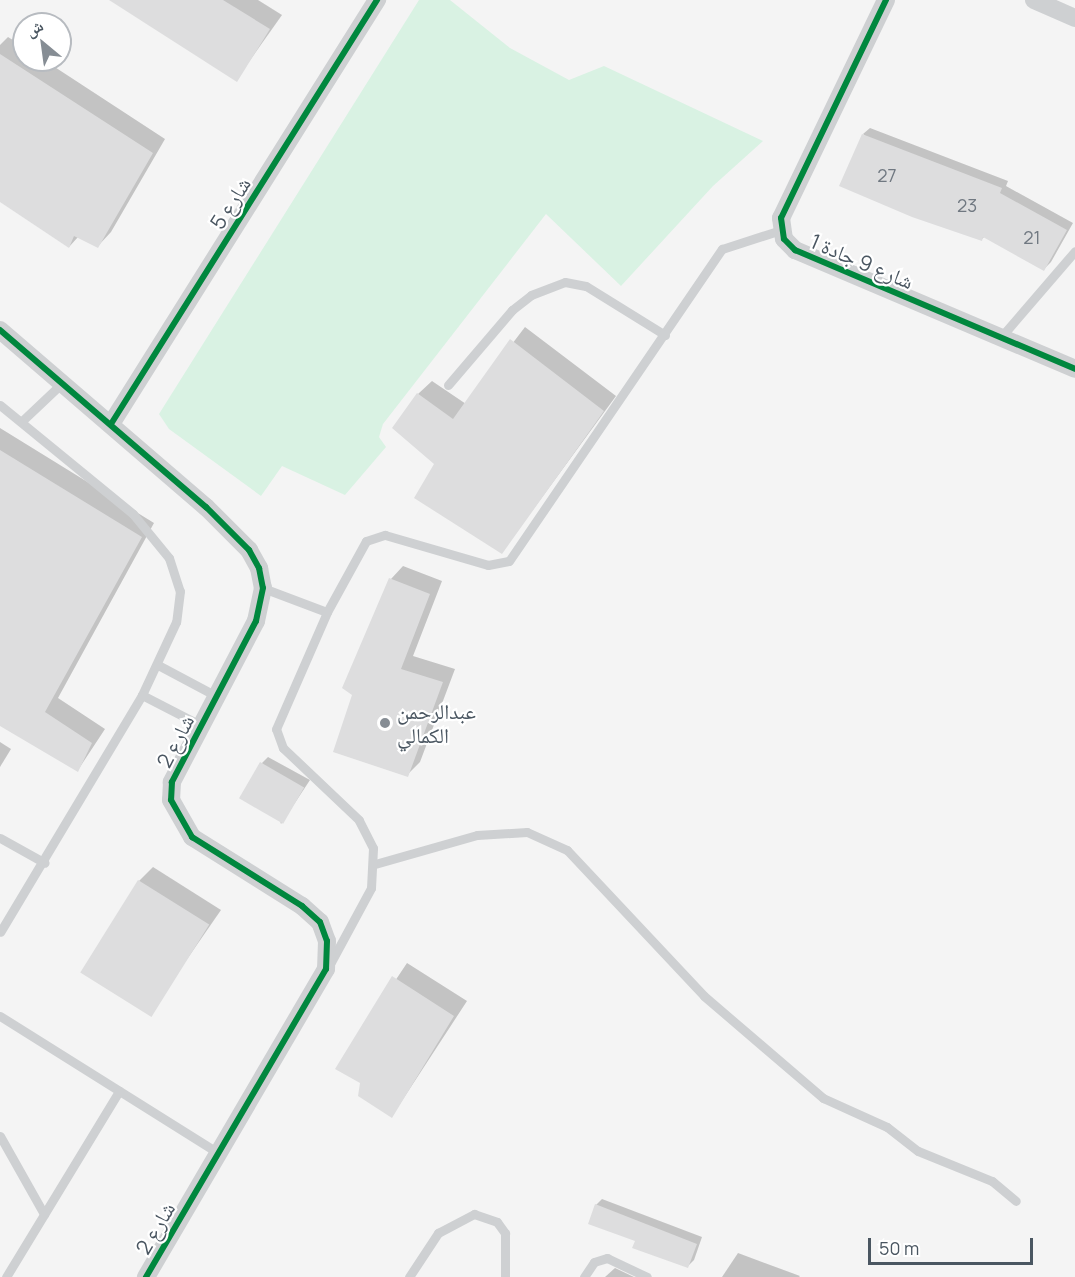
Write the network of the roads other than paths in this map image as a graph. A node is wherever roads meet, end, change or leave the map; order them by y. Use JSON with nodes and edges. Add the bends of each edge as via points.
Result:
{"nodes":[{"id":1,"x":377,"y":0,"type":"edge"},
{"id":2,"x":886,"y":0,"type":"edge"},
{"id":3,"x":1034,"y":0,"type":"edge"},
{"id":4,"x":1075,"y":18,"type":"edge"},
{"id":5,"x":781,"y":230,"type":"junction"},
{"id":6,"x":1075,"y":251,"type":"edge"},
{"id":7,"x":0,"y":330,"type":"edge"},
{"id":8,"x":665,"y":335,"type":"junction"},
{"id":9,"x":1001,"y":337,"type":"junction"},
{"id":10,"x":1075,"y":369,"type":"edge"},
{"id":11,"x":62,"y":383,"type":"junction"},
{"id":12,"x":448,"y":385,"type":"dead end"},
{"id":13,"x":0,"y":405,"type":"edge"},
{"id":14,"x":21,"y":421,"type":"junction"},
{"id":15,"x":111,"y":424,"type":"junction"},
{"id":16,"x":263,"y":588,"type":"junction"},
{"id":17,"x":327,"y":612,"type":"junction"},
{"id":18,"x":158,"y":665,"type":"junction"},
{"id":19,"x":142,"y":695,"type":"junction"},
{"id":20,"x":216,"y":696,"type":"junction"},
{"id":21,"x":200,"y":725,"type":"junction"},
{"id":22,"x":0,"y":838,"type":"edge"},
{"id":23,"x":45,"y":863,"type":"junction"},
{"id":24,"x":375,"y":864,"type":"junction"},
{"id":25,"x":0,"y":932,"type":"edge"},
{"id":26,"x":326,"y":969,"type":"junction"},
{"id":27,"x":0,"y":1016,"type":"edge"},
{"id":28,"x":119,"y":1091,"type":"junction"},
{"id":29,"x":0,"y":1136,"type":"edge"},
{"id":30,"x":218,"y":1154,"type":"junction"},
{"id":31,"x":1016,"y":1201,"type":"dead end"},
{"id":32,"x":44,"y":1214,"type":"junction"},
{"id":33,"x":6,"y":1277,"type":"edge"},
{"id":34,"x":146,"y":1277,"type":"edge"},
{"id":35,"x":409,"y":1277,"type":"edge"},
{"id":36,"x":505,"y":1277,"type":"edge"},
{"id":37,"x":584,"y":1277,"type":"edge"},
{"id":38,"x":647,"y":1277,"type":"edge"}],
"edges":[{"from":1,"to":15,"type":"street","name":"شارع 5"},
{"from":2,"to":5,"type":"street","via":[[781,218]]},
{"from":3,"to":4,"type":"street"},
{"from":5,"to":8,"type":"lane","via":[[722,249]]},
{"from":5,"to":9,"type":"street","name":"شارع 9 جادة 1","via":[[795,250]]},
{"from":6,"to":9,"type":"lane"},
{"from":7,"to":11,"type":"street"},
{"from":8,"to":12,"type":"lane","via":[[586,286],[565,282],[531,295],[513,310]]},
{"from":8,"to":17,"type":"lane","via":[[509,561],[488,565],[374,536]]},
{"from":9,"to":10,"type":"street","name":"شارع 9 جادة 1"},
{"from":11,"to":14,"type":"lane"},
{"from":11,"to":15,"type":"street"},
{"from":13,"to":14,"type":"lane"},
{"from":14,"to":18,"type":"lane","via":[[133,514],[177,573],[176,622]]},
{"from":15,"to":16,"type":"street","via":[[249,550]]},
{"from":16,"to":17,"type":"lane"},
{"from":16,"to":20,"type":"street","name":"شارع 2","via":[[256,621]]},
{"from":17,"to":24,"type":"lane","via":[[278,717],[277,736],[363,825]]},
{"from":18,"to":19,"type":"lane"},
{"from":18,"to":20,"type":"lane"},
{"from":19,"to":21,"type":"lane","name":"شارع 2"},
{"from":19,"to":23,"type":"lane"},
{"from":20,"to":21,"type":"street","name":"شارع 2"},
{"from":21,"to":26,"type":"street","name":"شارع 2","via":[[172,782],[171,800],[179,821],[192,837],[320,922],[327,942]]},
{"from":22,"to":23,"type":"lane"},
{"from":23,"to":25,"type":"lane"},
{"from":24,"to":26,"type":"lane","via":[[359,914]]},
{"from":24,"to":31,"type":"lane","via":[[477,835],[527,832],[567,850],[704,996],[823,1098],[887,1127],[918,1151],[992,1181]]},
{"from":26,"to":30,"type":"street","name":"شارع 2"},
{"from":27,"to":28,"type":"lane"},
{"from":28,"to":30,"type":"lane"},
{"from":28,"to":32,"type":"lane"},
{"from":29,"to":32,"type":"lane"},
{"from":30,"to":34,"type":"street","name":"شارع 2"},
{"from":32,"to":33,"type":"lane"},
{"from":35,"to":36,"type":"lane","via":[[438,1233],[474,1214],[497,1222],[505,1233]]},
{"from":37,"to":38,"type":"lane","via":[[594,1262],[607,1258]]}]}
